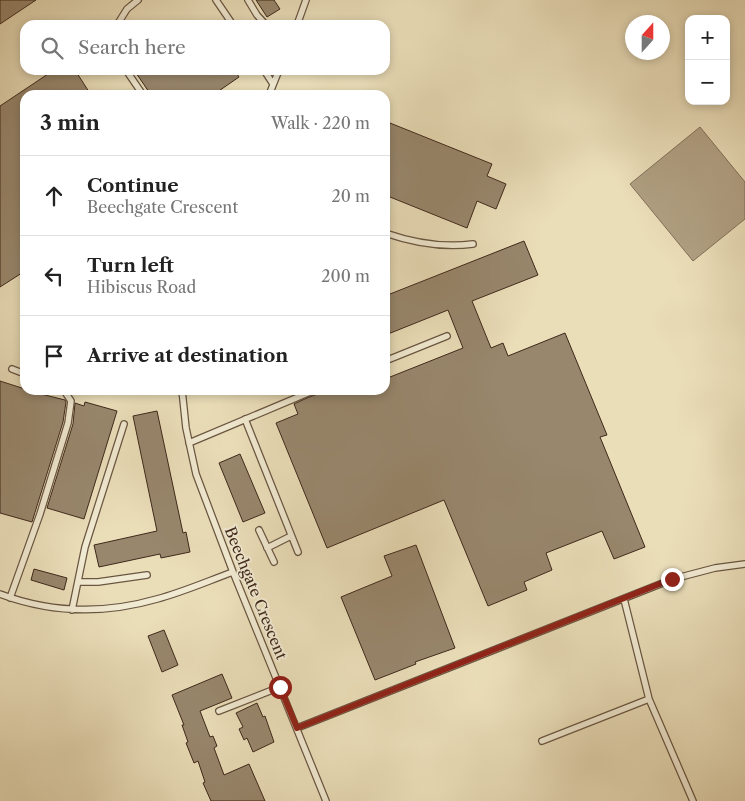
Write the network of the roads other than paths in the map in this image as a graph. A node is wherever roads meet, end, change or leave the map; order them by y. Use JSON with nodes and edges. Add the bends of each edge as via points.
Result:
{"nodes":[{"id":1,"x":138,"y":0,"type":"edge"},
{"id":2,"x":216,"y":0,"type":"edge"},
{"id":3,"x":248,"y":0,"type":"edge"},
{"id":4,"x":306,"y":0,"type":"edge"},
{"id":5,"x":120,"y":20,"type":"edge"},
{"id":6,"x":230,"y":20,"type":"edge"},
{"id":7,"x":262,"y":20,"type":"edge"},
{"id":8,"x":298,"y":20,"type":"edge"},
{"id":9,"x":129,"y":75,"type":"edge"},
{"id":10,"x":267,"y":75,"type":"edge"},
{"id":11,"x":277,"y":75,"type":"edge"},
{"id":12,"x":273,"y":84,"type":"junction"},
{"id":13,"x":140,"y":90,"type":"edge"},
{"id":14,"x":271,"y":90,"type":"edge"},
{"id":15,"x":390,"y":235,"type":"edge"},
{"id":16,"x":473,"y":244,"type":"dead end"},
{"id":17,"x":447,"y":336,"type":"dead end"},
{"id":18,"x":390,"y":359,"type":"edge"},
{"id":19,"x":12,"y":369,"type":"dead end"},
{"id":20,"x":20,"y":372,"type":"edge"},
{"id":21,"x":68,"y":395,"type":"edge"},
{"id":22,"x":183,"y":395,"type":"edge"},
{"id":23,"x":303,"y":395,"type":"edge"},
{"id":24,"x":245,"y":419,"type":"junction"},
{"id":25,"x":124,"y":424,"type":"dead end"},
{"id":26,"x":189,"y":443,"type":"junction"},
{"id":27,"x":259,"y":530,"type":"dead end"},
{"id":28,"x":292,"y":536,"type":"junction"},
{"id":29,"x":267,"y":548,"type":"junction"},
{"id":30,"x":298,"y":552,"type":"dead end"},
{"id":31,"x":274,"y":562,"type":"dead end"},
{"id":32,"x":745,"y":564,"type":"edge"},
{"id":33,"x":233,"y":572,"type":"junction"},
{"id":34,"x":147,"y":575,"type":"dead end"},
{"id":35,"x":78,"y":582,"type":"junction"},
{"id":36,"x":0,"y":594,"type":"edge"},
{"id":37,"x":10,"y":598,"type":"junction"},
{"id":38,"x":624,"y":599,"type":"junction"},
{"id":39,"x":72,"y":610,"type":"junction"},
{"id":40,"x":280,"y":687,"type":"junction"},
{"id":41,"x":649,"y":699,"type":"junction"},
{"id":42,"x":218,"y":711,"type":"dead end"},
{"id":43,"x":297,"y":728,"type":"junction"},
{"id":44,"x":542,"y":741,"type":"dead end"},
{"id":45,"x":326,"y":801,"type":"edge"},
{"id":46,"x":693,"y":801,"type":"edge"}],
"edges":[{"from":1,"to":5,"type":"lane"},
{"from":2,"to":6,"type":"lane"},
{"from":3,"to":7,"type":"lane"},
{"from":4,"to":8,"type":"lane"},
{"from":9,"to":13,"type":"lane"},
{"from":10,"to":12,"type":"lane"},
{"from":11,"to":12,"type":"lane"},
{"from":12,"to":14,"type":"lane"},
{"from":15,"to":16,"type":"lane","via":[[435,245]]},
{"from":17,"to":18,"type":"lane"},
{"from":19,"to":20,"type":"lane"},
{"from":21,"to":37,"type":"lane","via":[[72,406],[37,523]]},
{"from":22,"to":26,"type":"lane","name":"Beechgate Crescent"},
{"from":23,"to":24,"type":"lane"},
{"from":24,"to":26,"type":"lane"},
{"from":24,"to":28,"type":"lane"},
{"from":25,"to":35,"type":"lane","via":[[90,530]]},
{"from":26,"to":33,"type":"lane","name":"Beechgate Crescent","via":[[196,474]]},
{"from":27,"to":29,"type":"lane"},
{"from":28,"to":29,"type":"lane"},
{"from":28,"to":30,"type":"lane"},
{"from":29,"to":31,"type":"lane"},
{"from":32,"to":38,"type":"lane","via":[[698,571]]},
{"from":33,"to":39,"type":"lane","via":[[157,599],[105,609]]},
{"from":33,"to":40,"type":"lane","name":"Beechgate Crescent"},
{"from":34,"to":35,"type":"lane"},
{"from":35,"to":39,"type":"lane"},
{"from":36,"to":37,"type":"lane"},
{"from":37,"to":39,"type":"lane","via":[[32,605]]},
{"from":38,"to":41,"type":"lane"},
{"from":38,"to":43,"type":"lane"},
{"from":40,"to":42,"type":"lane"},
{"from":40,"to":43,"type":"lane","name":"Beechgate Crescent"},
{"from":41,"to":44,"type":"lane"},
{"from":41,"to":46,"type":"lane"},
{"from":43,"to":45,"type":"lane","name":"Beechgate Crescent"}]}
